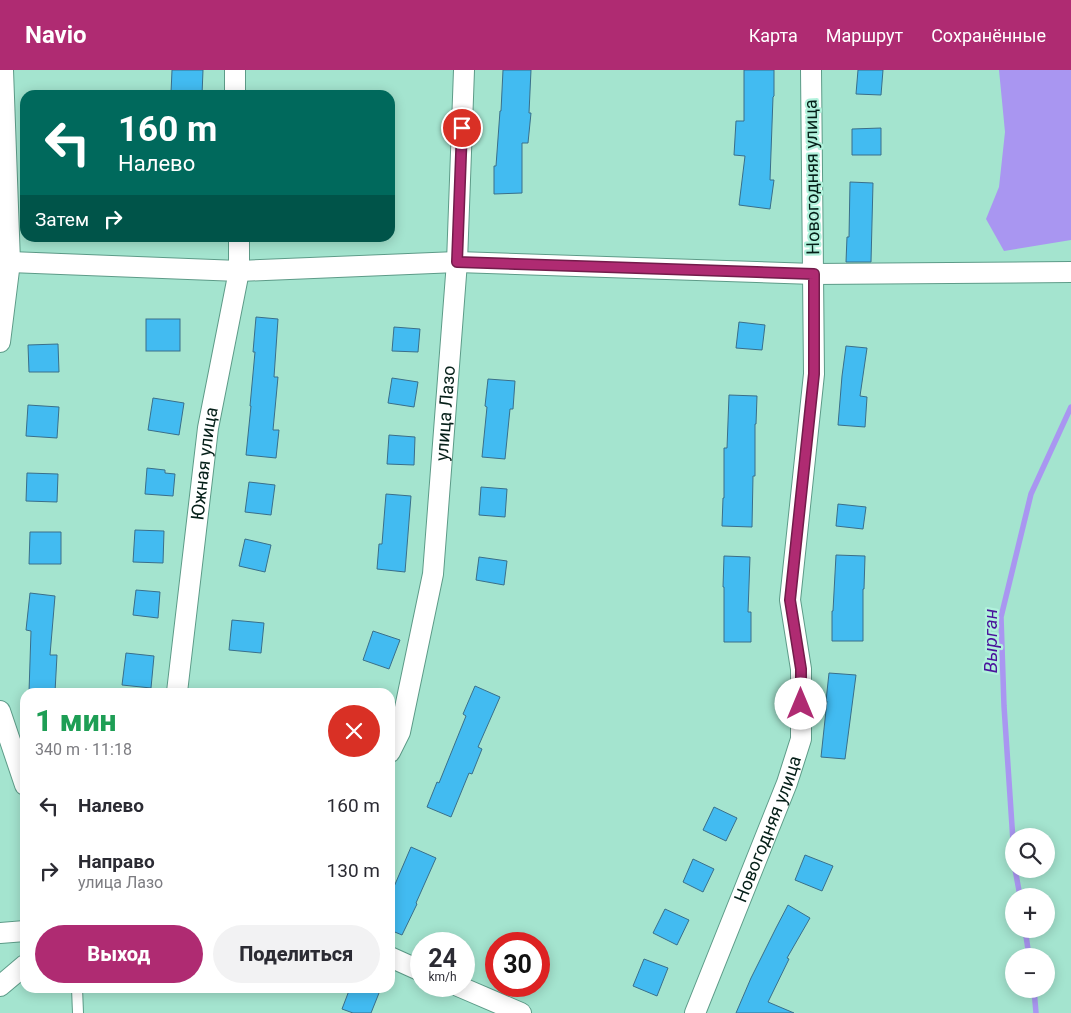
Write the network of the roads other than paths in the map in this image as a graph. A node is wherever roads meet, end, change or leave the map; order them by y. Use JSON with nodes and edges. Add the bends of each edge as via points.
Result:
{"nodes":[{"id":1,"x":3,"y":70,"type":"edge"},
{"id":2,"x":235,"y":70,"type":"edge"},
{"id":3,"x":464,"y":70,"type":"edge"},
{"id":4,"x":811,"y":70,"type":"edge"},
{"id":5,"x":235,"y":90,"type":"edge"},
{"id":6,"x":239,"y":242,"type":"edge"},
{"id":7,"x":457,"y":262,"type":"junction"},
{"id":8,"x":5,"y":263,"type":"edge"},
{"id":9,"x":240,"y":271,"type":"junction"},
{"id":10,"x":1071,"y":272,"type":"edge"},
{"id":11,"x":814,"y":274,"type":"junction"},
{"id":12,"x":0,"y":342,"type":"edge"},
{"id":13,"x":177,"y":688,"type":"edge"},
{"id":14,"x":0,"y":711,"type":"edge"},
{"id":15,"x":395,"y":742,"type":"edge"},
{"id":16,"x":20,"y":770,"type":"edge"},
{"id":17,"x":20,"y":931,"type":"edge"},
{"id":18,"x":0,"y":933,"type":"edge"},
{"id":19,"x":395,"y":959,"type":"edge"},
{"id":20,"x":410,"y":966,"type":"edge"},
{"id":21,"x":20,"y":969,"type":"edge"},
{"id":22,"x":0,"y":986,"type":"edge"},
{"id":23,"x":77,"y":993,"type":"edge"},
{"id":24,"x":475,"y":993,"type":"edge"},
{"id":25,"x":78,"y":1013,"type":"edge"},
{"id":26,"x":522,"y":1013,"type":"edge"},
{"id":27,"x":695,"y":1013,"type":"edge"}],
"edges":[{"from":1,"to":8,"type":"street"},
{"from":2,"to":5,"type":"street"},
{"from":3,"to":7,"type":"street","name":"улица Лазо"},
{"from":4,"to":11,"type":"street","name":"Новогодняя улица"},
{"from":6,"to":9,"type":"street","name":"Южная улица"},
{"from":7,"to":9,"type":"street"},
{"from":7,"to":11,"type":"street"},
{"from":7,"to":15,"type":"street","name":"улица Лазо","via":[[433,574],[400,732]]},
{"from":8,"to":9,"type":"street"},
{"from":8,"to":12,"type":"street"},
{"from":9,"to":13,"type":"street","name":"Южная улица","via":[[208,428]]},
{"from":10,"to":11,"type":"street"},
{"from":11,"to":27,"type":"street","name":"Новогодняя улица","via":[[814,374],[790,600],[801,669],[801,738],[787,783]]},
{"from":14,"to":16,"type":"street"},
{"from":17,"to":18,"type":"street"},
{"from":19,"to":20,"type":"street"},
{"from":21,"to":22,"type":"street"},
{"from":23,"to":25,"type":"lane"},
{"from":24,"to":26,"type":"street"}]}
